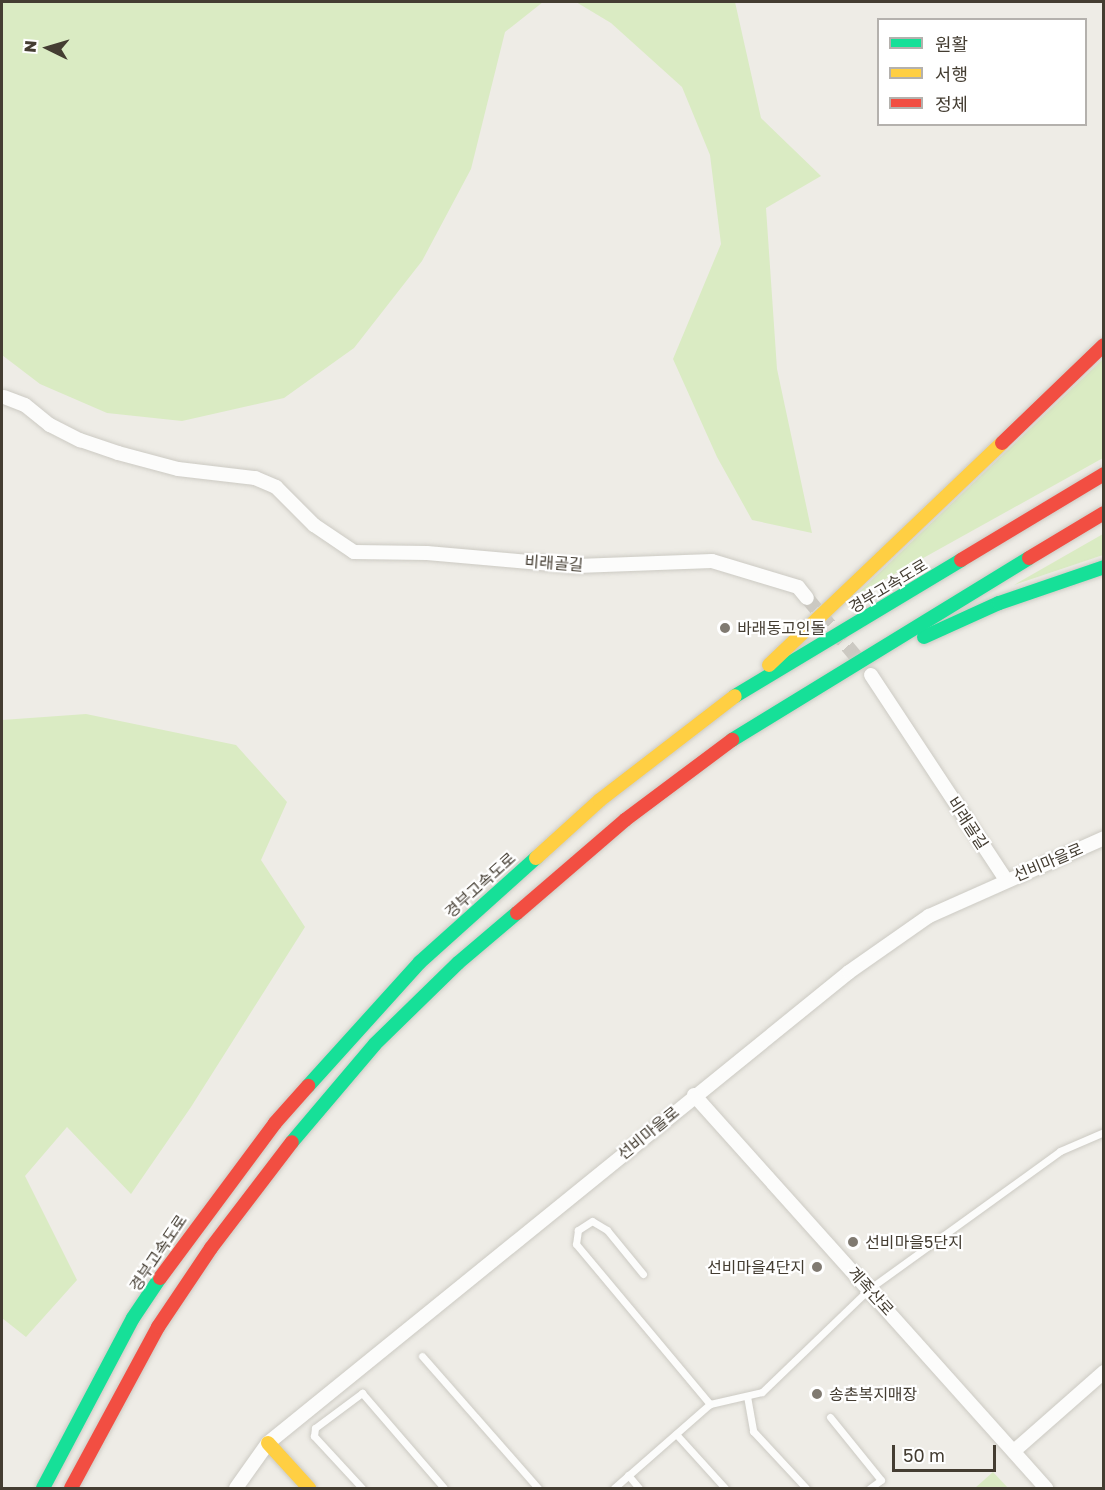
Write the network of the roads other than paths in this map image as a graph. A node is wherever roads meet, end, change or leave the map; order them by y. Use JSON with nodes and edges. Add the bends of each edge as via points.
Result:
{"nodes":[{"id":1,"x":1104,"y":345,"type":"edge"},
{"id":2,"x":4,"y":397,"type":"dead end"},
{"id":3,"x":1104,"y":474,"type":"edge"},
{"id":4,"x":1104,"y":513,"type":"edge"},
{"id":5,"x":1104,"y":567,"type":"edge"},
{"id":6,"x":807,"y":598,"type":"tunnel mouth"},
{"id":7,"x":871,"y":675,"type":"tunnel mouth"},
{"id":8,"x":738,"y":694,"type":"junction"},
{"id":9,"x":751,"y":726,"type":"junction"},
{"id":10,"x":1104,"y":838,"type":"edge"},
{"id":11,"x":1006,"y":880,"type":"junction"},
{"id":12,"x":694,"y":1095,"type":"junction"},
{"id":13,"x":1104,"y":1132,"type":"edge"},
{"id":14,"x":643,"y":1274,"type":"dead end"},
{"id":15,"x":869,"y":1289,"type":"junction"},
{"id":16,"x":422,"y":1356,"type":"dead end"},
{"id":17,"x":1104,"y":1372,"type":"edge"},
{"id":18,"x":747,"y":1396,"type":"junction"},
{"id":19,"x":710,"y":1404,"type":"junction"},
{"id":20,"x":830,"y":1417,"type":"dead end"},
{"id":21,"x":676,"y":1434,"type":"junction"},
{"id":22,"x":268,"y":1443,"type":"junction"},
{"id":23,"x":1014,"y":1451,"type":"junction"},
{"id":24,"x":628,"y":1475,"type":"junction"},
{"id":25,"x":43,"y":1488,"type":"edge"},
{"id":26,"x":71,"y":1488,"type":"edge"},
{"id":27,"x":236,"y":1488,"type":"edge"},
{"id":28,"x":309,"y":1488,"type":"edge"},
{"id":29,"x":362,"y":1488,"type":"edge"},
{"id":30,"x":444,"y":1488,"type":"edge"},
{"id":31,"x":538,"y":1488,"type":"edge"},
{"id":32,"x":614,"y":1488,"type":"edge"},
{"id":33,"x":639,"y":1488,"type":"edge"},
{"id":34,"x":725,"y":1488,"type":"edge"},
{"id":35,"x":806,"y":1488,"type":"edge"},
{"id":36,"x":870,"y":1488,"type":"edge"},
{"id":37,"x":1046,"y":1488,"type":"edge"}],
"edges":[{"from":1,"to":8,"type":"main road"},
{"from":2,"to":6,"type":"street","name":"비래골길","via":[[25,405],[70,435],[118,453],[178,470],[255,478],[276,487],[314,525],[354,552],[427,553],[577,566],[712,561],[798,587]]},
{"from":3,"to":8,"type":"main road","name":"경부고속도로"},
{"from":4,"to":9,"type":"main road"},
{"from":5,"to":9,"type":"main road","via":[[999,603],[871,660]]},
{"from":7,"to":11,"type":"street","name":"비래골길"},
{"from":8,"to":25,"type":"main road","name":"경부고속도로","via":[[600,800],[420,962],[352,1034],[275,1123],[190,1234],[133,1318]]},
{"from":9,"to":26,"type":"main road","via":[[543,888],[375,1044],[260,1182],[204,1258],[158,1326]]},
{"from":10,"to":11,"type":"street","name":"선비마을로"},
{"from":11,"to":12,"type":"street","name":"선비마을로","via":[[928,916],[814,999]]},
{"from":12,"to":15,"type":"street","name":"계족산로"},
{"from":12,"to":22,"type":"street","name":"선비마을로"},
{"from":13,"to":15,"type":"lane","via":[[1060,1151]]},
{"from":14,"to":19,"type":"lane","via":[[607,1230],[592,1221],[578,1230],[576,1244]]},
{"from":15,"to":18,"type":"lane","via":[[762,1392]]},
{"from":15,"to":23,"type":"street","name":"계족산로"},
{"from":16,"to":31,"type":"lane"},
{"from":17,"to":23,"type":"street"},
{"from":18,"to":19,"type":"lane"},
{"from":18,"to":35,"type":"lane","via":[[753,1431]]},
{"from":19,"to":21,"type":"lane"},
{"from":20,"to":36,"type":"lane","via":[[881,1480]]},
{"from":21,"to":24,"type":"lane"},
{"from":21,"to":34,"type":"lane"},
{"from":22,"to":27,"type":"street","name":"선비마을로"},
{"from":22,"to":28,"type":"main road"},
{"from":23,"to":37,"type":"street","name":"계족산로"},
{"from":24,"to":32,"type":"lane"},
{"from":24,"to":33,"type":"lane"},
{"from":29,"to":30,"type":"lane","via":[[314,1436],[315,1428],[362,1393]]}]}
